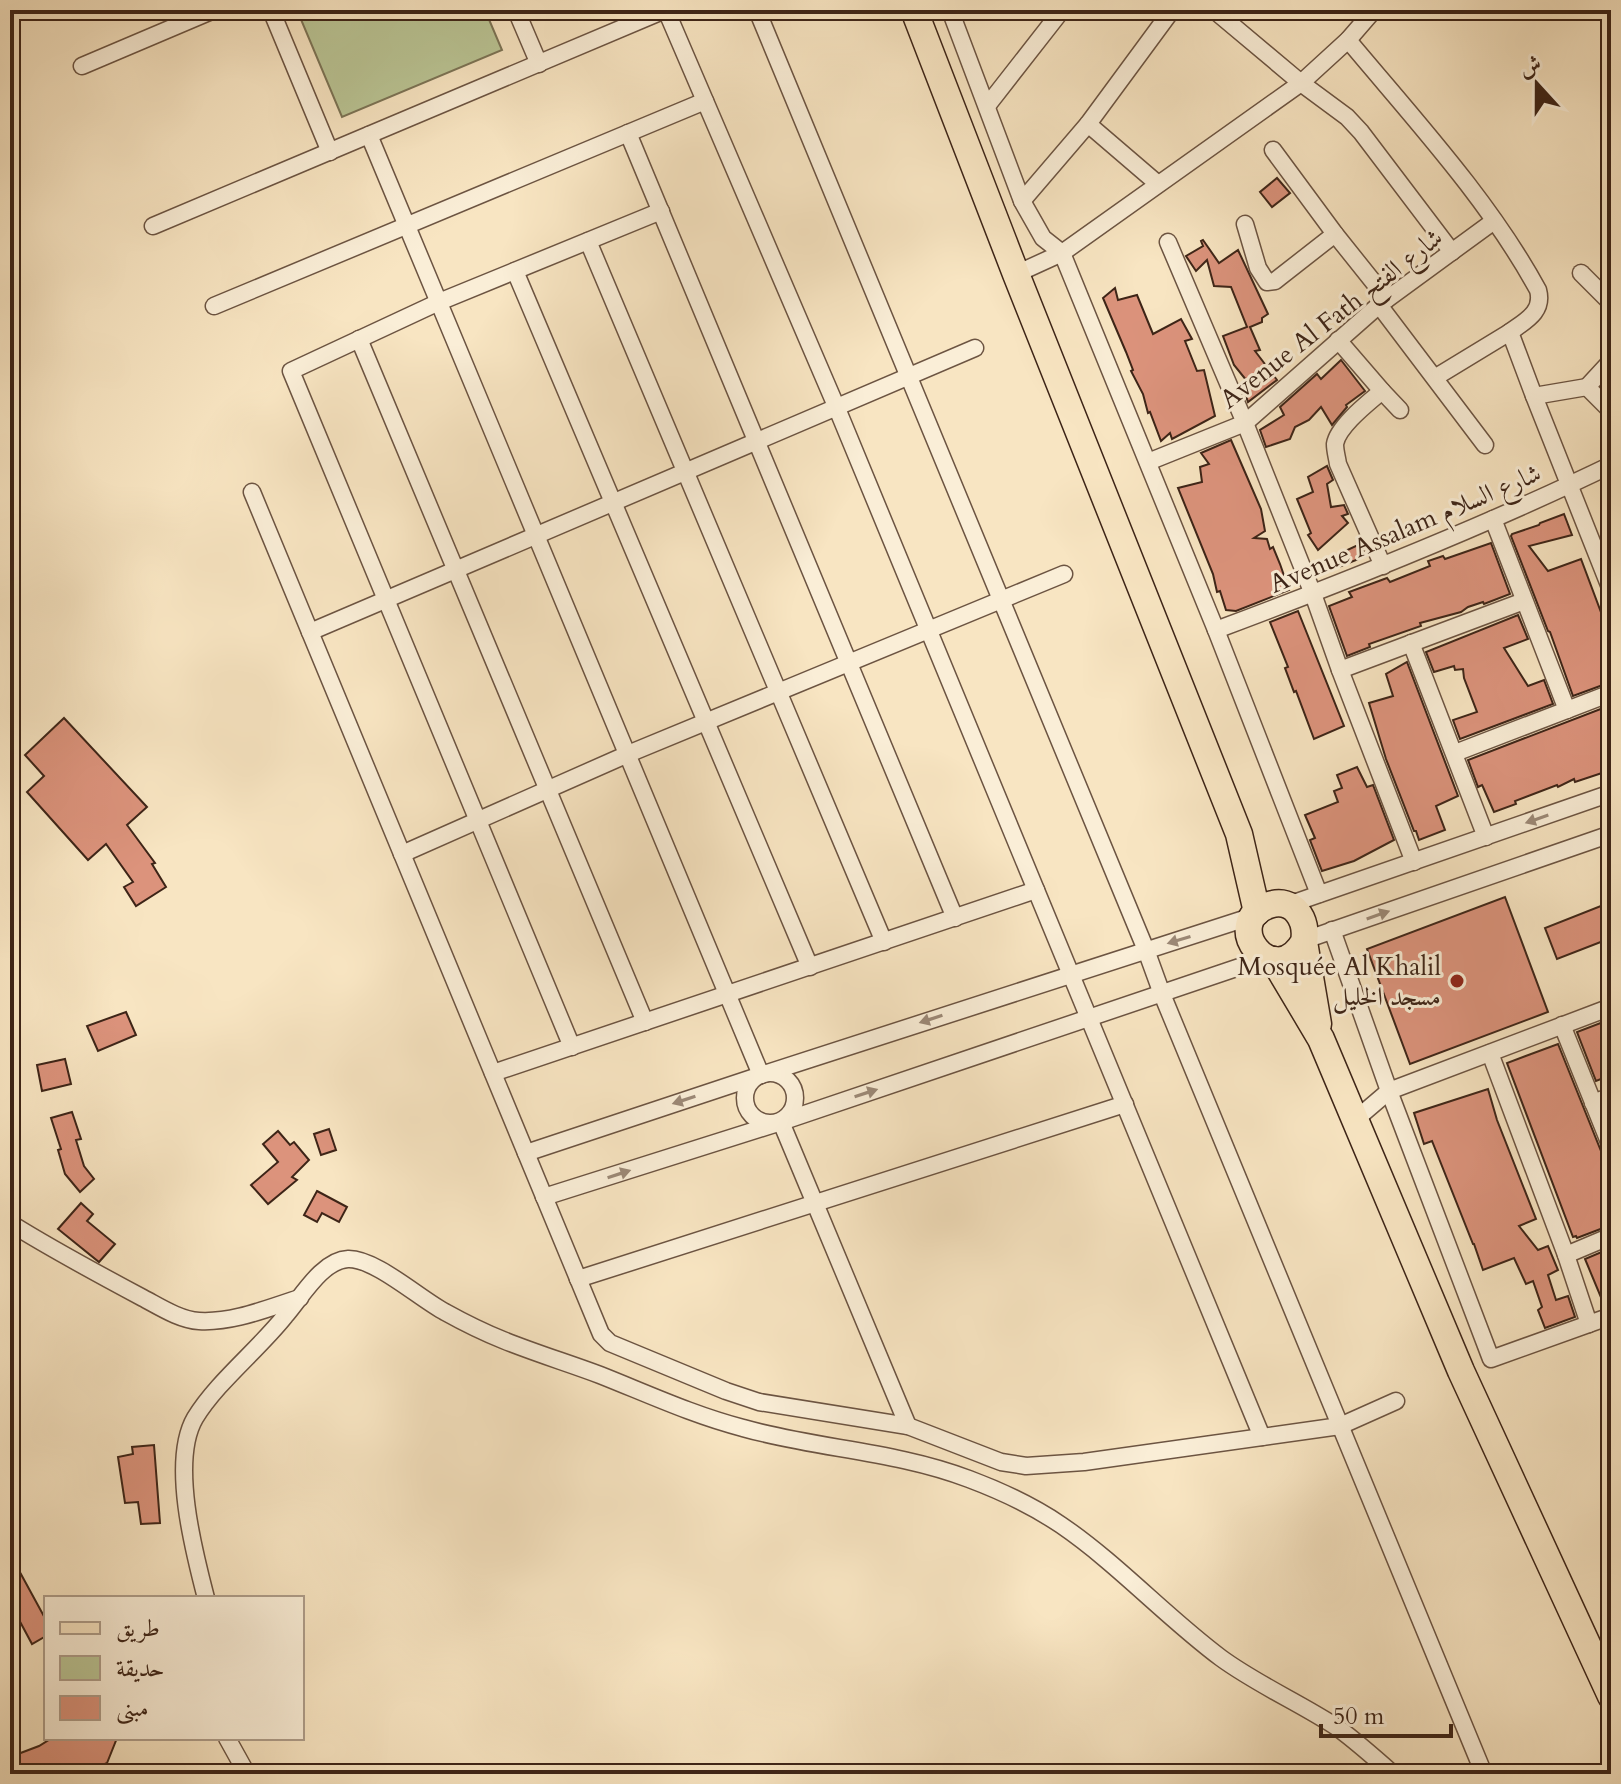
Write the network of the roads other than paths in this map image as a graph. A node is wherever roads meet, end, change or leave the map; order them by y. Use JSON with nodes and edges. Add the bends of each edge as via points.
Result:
{"nodes":[{"id":1,"x":214,"y":10,"type":"edge"},
{"id":2,"x":271,"y":10,"type":"edge"},
{"id":3,"x":516,"y":10,"type":"edge"},
{"id":4,"x":666,"y":10,"type":"edge"},
{"id":5,"x":757,"y":10,"type":"edge"},
{"id":6,"x":914,"y":10,"type":"edge"},
{"id":7,"x":950,"y":10,"type":"edge"},
{"id":8,"x":1062,"y":10,"type":"edge"},
{"id":9,"x":1172,"y":10,"type":"edge"},
{"id":10,"x":1214,"y":10,"type":"edge"},
{"id":11,"x":1374,"y":10,"type":"edge"},
{"id":12,"x":1348,"y":40,"type":"junction"},
{"id":13,"x":539,"y":64,"type":"junction"},
{"id":14,"x":82,"y":66,"type":"dead end"},
{"id":15,"x":1301,"y":83,"type":"junction"},
{"id":16,"x":705,"y":101,"type":"junction"},
{"id":17,"x":987,"y":106,"type":"junction"},
{"id":18,"x":1088,"y":124,"type":"junction"},
{"id":19,"x":628,"y":133,"type":"junction"},
{"id":20,"x":369,"y":135,"type":"junction"},
{"id":21,"x":1273,"y":150,"type":"dead end"},
{"id":22,"x":330,"y":152,"type":"junction"},
{"id":23,"x":1158,"y":184,"type":"junction"},
{"id":24,"x":1022,"y":201,"type":"junction"},
{"id":25,"x":661,"y":211,"type":"junction"},
{"id":26,"x":1494,"y":221,"type":"junction"},
{"id":27,"x":1245,"y":224,"type":"dead end"},
{"id":28,"x":153,"y":226,"type":"dead end"},
{"id":29,"x":407,"y":226,"type":"junction"},
{"id":30,"x":1335,"y":234,"type":"junction"},
{"id":31,"x":588,"y":241,"type":"junction"},
{"id":32,"x":1168,"y":242,"type":"dead end"},
{"id":33,"x":1452,"y":252,"type":"junction"},
{"id":34,"x":1062,"y":253,"type":"junction"},
{"id":35,"x":515,"y":271,"type":"junction"},
{"id":36,"x":1581,"y":273,"type":"dead end"},
{"id":37,"x":1016,"y":274,"type":"junction"},
{"id":38,"x":439,"y":302,"type":"junction"},
{"id":39,"x":1383,"y":302,"type":"junction"},
{"id":40,"x":1611,"y":303,"type":"edge"},
{"id":41,"x":214,"y":306,"type":"dead end"},
{"id":42,"x":1510,"y":332,"type":"junction"},
{"id":43,"x":359,"y":339,"type":"junction"},
{"id":44,"x":1338,"y":340,"type":"junction"},
{"id":45,"x":975,"y":348,"type":"dead end"},
{"id":46,"x":1611,"y":361,"type":"edge"},
{"id":47,"x":908,"y":376,"type":"junction"},
{"id":48,"x":1436,"y":377,"type":"junction"},
{"id":49,"x":1587,"y":387,"type":"junction"},
{"id":50,"x":1382,"y":391,"type":"junction"},
{"id":51,"x":1534,"y":396,"type":"junction"},
{"id":52,"x":836,"y":406,"type":"junction"},
{"id":53,"x":1400,"y":410,"type":"dead end"},
{"id":54,"x":1611,"y":411,"type":"edge"},
{"id":55,"x":1245,"y":423,"type":"junction"},
{"id":56,"x":756,"y":440,"type":"junction"},
{"id":57,"x":1485,"y":445,"type":"dead end"},
{"id":58,"x":1148,"y":462,"type":"junction"},
{"id":59,"x":1611,"y":465,"type":"edge"},
{"id":60,"x":685,"y":471,"type":"junction"},
{"id":61,"x":1570,"y":485,"type":"junction"},
{"id":62,"x":252,"y":492,"type":"dead end"},
{"id":63,"x":613,"y":502,"type":"junction"},
{"id":64,"x":1493,"y":519,"type":"junction"},
{"id":65,"x":536,"y":535,"type":"junction"},
{"id":66,"x":1383,"y":566,"type":"junction"},
{"id":67,"x":455,"y":570,"type":"junction"},
{"id":68,"x":1064,"y":574,"type":"dead end"},
{"id":69,"x":1611,"y":590,"type":"edge"},
{"id":70,"x":1313,"y":594,"type":"junction"},
{"id":71,"x":386,"y":600,"type":"junction"},
{"id":72,"x":1000,"y":600,"type":"junction"},
{"id":73,"x":1524,"y":601,"type":"junction"},
{"id":74,"x":1216,"y":630,"type":"junction"},
{"id":75,"x":929,"y":631,"type":"junction"},
{"id":76,"x":310,"y":632,"type":"junction"},
{"id":77,"x":1411,"y":643,"type":"junction"},
{"id":78,"x":849,"y":663,"type":"junction"},
{"id":79,"x":1340,"y":670,"type":"junction"},
{"id":80,"x":778,"y":692,"type":"junction"},
{"id":81,"x":1611,"y":693,"type":"edge"},
{"id":82,"x":1567,"y":710,"type":"junction"},
{"id":83,"x":706,"y":722,"type":"junction"},
{"id":84,"x":1455,"y":753,"type":"junction"},
{"id":85,"x":628,"y":754,"type":"junction"},
{"id":86,"x":547,"y":790,"type":"junction"},
{"id":87,"x":1611,"y":793,"type":"edge"},
{"id":88,"x":478,"y":820,"type":"junction"},
{"id":89,"x":1239,"y":834,"type":"junction"},
{"id":90,"x":1611,"y":834,"type":"edge"},
{"id":91,"x":1486,"y":837,"type":"junction"},
{"id":92,"x":402,"y":854,"type":"junction"},
{"id":93,"x":1414,"y":862,"type":"junction"},
{"id":94,"x":1036,"y":890,"type":"junction"},
{"id":95,"x":1319,"y":894,"type":"junction"},
{"id":96,"x":1286,"y":905,"type":"junction"},
{"id":97,"x":1255,"y":914,"type":"junction"},
{"id":98,"x":955,"y":918,"type":"junction"},
{"id":99,"x":1332,"y":930,"type":"junction"},
{"id":100,"x":1304,"y":941,"type":"junction"},
{"id":101,"x":884,"y":942,"type":"junction"},
{"id":102,"x":1146,"y":950,"type":"junction"},
{"id":103,"x":1270,"y":959,"type":"junction"},
{"id":104,"x":810,"y":967,"type":"junction"},
{"id":105,"x":1071,"y":974,"type":"junction"},
{"id":106,"x":728,"y":994,"type":"junction"},
{"id":107,"x":1162,"y":994,"type":"junction"},
{"id":108,"x":1611,"y":1007,"type":"edge"},
{"id":109,"x":1089,"y":1019,"type":"junction"},
{"id":110,"x":645,"y":1022,"type":"junction"},
{"id":111,"x":1562,"y":1025,"type":"junction"},
{"id":112,"x":1321,"y":1039,"type":"junction"},
{"id":113,"x":572,"y":1047,"type":"junction"},
{"id":114,"x":1490,"y":1053,"type":"junction"},
{"id":115,"x":493,"y":1073,"type":"junction"},
{"id":116,"x":761,"y":1075,"type":"junction"},
{"id":117,"x":1389,"y":1091,"type":"junction"},
{"id":118,"x":1611,"y":1096,"type":"edge"},
{"id":119,"x":1593,"y":1103,"type":"junction"},
{"id":120,"x":1125,"y":1104,"type":"junction"},
{"id":121,"x":1355,"y":1120,"type":"junction"},
{"id":122,"x":781,"y":1122,"type":"junction"},
{"id":123,"x":1611,"y":1147,"type":"edge"},
{"id":124,"x":526,"y":1153,"type":"junction"},
{"id":125,"x":544,"y":1197,"type":"junction"},
{"id":126,"x":815,"y":1203,"type":"junction"},
{"id":127,"x":10,"y":1223,"type":"edge"},
{"id":128,"x":1611,"y":1236,"type":"edge"},
{"id":129,"x":1566,"y":1255,"type":"junction"},
{"id":130,"x":578,"y":1279,"type":"junction"},
{"id":131,"x":301,"y":1298,"type":"junction"},
{"id":132,"x":1611,"y":1316,"type":"edge"},
{"id":133,"x":1589,"y":1324,"type":"junction"},
{"id":134,"x":1491,"y":1359,"type":"junction"},
{"id":135,"x":1461,"y":1371,"type":"junction"},
{"id":136,"x":1396,"y":1401,"type":"dead end"},
{"id":137,"x":908,"y":1426,"type":"junction"},
{"id":138,"x":1340,"y":1426,"type":"junction"},
{"id":139,"x":1262,"y":1437,"type":"junction"},
{"id":140,"x":205,"y":1596,"type":"edge"},
{"id":141,"x":1611,"y":1696,"type":"edge"},
{"id":142,"x":228,"y":1740,"type":"edge"},
{"id":143,"x":247,"y":1774,"type":"edge"},
{"id":144,"x":1393,"y":1774,"type":"edge"},
{"id":145,"x":1484,"y":1774,"type":"edge"}],
"edges":[{"from":1,"to":14,"type":"street"},
{"from":2,"to":22,"type":"street"},
{"from":3,"to":13,"type":"street"},
{"from":4,"to":13,"type":"street"},
{"from":4,"to":16,"type":"street"},
{"from":5,"to":47,"type":"street"},
{"from":6,"to":37,"type":"main road"},
{"from":7,"to":17,"type":"street"},
{"from":8,"to":17,"type":"street"},
{"from":9,"to":18,"type":"street"},
{"from":10,"to":15,"type":"street"},
{"from":11,"to":12,"type":"street"},
{"from":12,"to":15,"type":"street"},
{"from":12,"to":26,"type":"street"},
{"from":13,"to":20,"type":"street"},
{"from":15,"to":23,"type":"street"},
{"from":15,"to":33,"type":"street","via":[[1361,132]]},
{"from":16,"to":19,"type":"street"},
{"from":16,"to":52,"type":"street"},
{"from":17,"to":24,"type":"street"},
{"from":18,"to":23,"type":"street"},
{"from":18,"to":24,"type":"street"},
{"from":19,"to":25,"type":"street"},
{"from":19,"to":29,"type":"street"},
{"from":20,"to":22,"type":"street"},
{"from":20,"to":29,"type":"street"},
{"from":21,"to":30,"type":"street"},
{"from":22,"to":28,"type":"street"},
{"from":23,"to":34,"type":"street"},
{"from":24,"to":34,"type":"street","via":[[1043,238]]},
{"from":25,"to":31,"type":"street"},
{"from":25,"to":56,"type":"street"},
{"from":26,"to":33,"type":"street","name":"Avenue Al Fath شارع الفتح"},
{"from":26,"to":42,"type":"street","via":[[1540,299],[1532,316]]},
{"from":27,"to":30,"type":"street","via":[[1267,282]]},
{"from":29,"to":38,"type":"street"},
{"from":29,"to":41,"type":"street"},
{"from":30,"to":39,"type":"street"},
{"from":31,"to":35,"type":"street"},
{"from":31,"to":60,"type":"street"},
{"from":32,"to":55,"type":"street"},
{"from":33,"to":39,"type":"street","name":"Avenue Al Fath شارع الفتح"},
{"from":34,"to":37,"type":"street"},
{"from":34,"to":58,"type":"street"},
{"from":35,"to":38,"type":"street"},
{"from":35,"to":63,"type":"street"},
{"from":36,"to":40,"type":"street"},
{"from":37,"to":89,"type":"main road"},
{"from":38,"to":43,"type":"street"},
{"from":38,"to":65,"type":"street"},
{"from":39,"to":44,"type":"street","name":"Avenue Al Fath شارع الفتح"},
{"from":39,"to":48,"type":"street"},
{"from":42,"to":48,"type":"street"},
{"from":42,"to":51,"type":"street"},
{"from":43,"to":67,"type":"street"},
{"from":43,"to":71,"type":"street","via":[[291,371]]},
{"from":44,"to":50,"type":"street"},
{"from":44,"to":55,"type":"street","name":"Avenue Al Fath شارع الفتح"},
{"from":45,"to":47,"type":"street"},
{"from":46,"to":49,"type":"street"},
{"from":47,"to":52,"type":"street"},
{"from":47,"to":72,"type":"street"},
{"from":48,"to":57,"type":"street"},
{"from":49,"to":51,"type":"street"},
{"from":49,"to":54,"type":"street"},
{"from":50,"to":53,"type":"street"},
{"from":50,"to":66,"type":"street","via":[[1339,433],[1335,450]]},
{"from":51,"to":61,"type":"street"},
{"from":52,"to":56,"type":"street"},
{"from":52,"to":75,"type":"street"},
{"from":55,"to":58,"type":"street","name":"Avenue Al Fath شارع الفتح"},
{"from":55,"to":70,"type":"street"},
{"from":56,"to":60,"type":"street"},
{"from":56,"to":78,"type":"street"},
{"from":58,"to":74,"type":"street"},
{"from":59,"to":61,"type":"street","name":"Avenue Assalam شارع السلام"},
{"from":60,"to":63,"type":"street"},
{"from":60,"to":80,"type":"street"},
{"from":61,"to":64,"type":"street","name":"Avenue Assalam شارع السلام"},
{"from":61,"to":69,"type":"street"},
{"from":62,"to":76,"type":"street"},
{"from":63,"to":65,"type":"street"},
{"from":63,"to":83,"type":"street"},
{"from":64,"to":66,"type":"street","name":"Avenue Assalam شارع السلام"},
{"from":64,"to":73,"type":"street"},
{"from":65,"to":67,"type":"street"},
{"from":65,"to":85,"type":"street"},
{"from":66,"to":70,"type":"street","name":"Avenue Assalam شارع السلام"},
{"from":67,"to":71,"type":"street"},
{"from":67,"to":86,"type":"street"},
{"from":68,"to":72,"type":"street"},
{"from":70,"to":74,"type":"street","name":"Avenue Assalam شارع السلام"},
{"from":70,"to":79,"type":"street"},
{"from":71,"to":76,"type":"street"},
{"from":71,"to":88,"type":"street"},
{"from":72,"to":75,"type":"street"},
{"from":72,"to":102,"type":"street"},
{"from":73,"to":77,"type":"street"},
{"from":73,"to":82,"type":"street"},
{"from":74,"to":95,"type":"street"},
{"from":75,"to":78,"type":"street"},
{"from":75,"to":94,"type":"street"},
{"from":76,"to":92,"type":"street"},
{"from":77,"to":79,"type":"street"},
{"from":77,"to":84,"type":"street"},
{"from":78,"to":80,"type":"street"},
{"from":78,"to":98,"type":"street"},
{"from":79,"to":93,"type":"street"},
{"from":80,"to":83,"type":"street"},
{"from":80,"to":101,"type":"street"},
{"from":81,"to":82,"type":"street"},
{"from":82,"to":84,"type":"street"},
{"from":83,"to":85,"type":"street"},
{"from":83,"to":104,"type":"street"},
{"from":84,"to":91,"type":"street"},
{"from":85,"to":86,"type":"street"},
{"from":85,"to":106,"type":"street"},
{"from":86,"to":88,"type":"street"},
{"from":86,"to":110,"type":"street"},
{"from":87,"to":91,"type":"street","one_way":true},
{"from":88,"to":92,"type":"street"},
{"from":88,"to":113,"type":"street"},
{"from":89,"to":96,"type":"main road"},
{"from":89,"to":97,"type":"main road"},
{"from":99,"to":90,"type":"street","one_way":true},
{"from":91,"to":93,"type":"street"},
{"from":92,"to":115,"type":"street"},
{"from":93,"to":95,"type":"street"},
{"from":94,"to":98,"type":"street"},
{"from":94,"to":105,"type":"street"},
{"from":95,"to":96,"type":"street"},
{"from":96,"to":97,"type":"main road","via":[[1274,903]]},
{"from":96,"to":100,"type":"main road","via":[[1303,920]]},
{"from":97,"to":102,"type":"street","one_way":true},
{"from":97,"to":103,"type":"main road","via":[[1249,925],[1251,945]]},
{"from":98,"to":101,"type":"street"},
{"from":99,"to":100,"type":"street"},
{"from":99,"to":117,"type":"street"},
{"from":100,"to":103,"type":"main road","via":[[1292,956]]},
{"from":100,"to":112,"type":"main road"},
{"from":101,"to":104,"type":"street"},
{"from":102,"to":105,"type":"street"},
{"from":102,"to":107,"type":"street"},
{"from":103,"to":107,"type":"street"},
{"from":103,"to":112,"type":"main road"},
{"from":104,"to":106,"type":"street"},
{"from":105,"to":109,"type":"street"},
{"from":105,"to":116,"type":"street","one_way":true},
{"from":106,"to":110,"type":"street"},
{"from":106,"to":116,"type":"street"},
{"from":107,"to":109,"type":"street"},
{"from":107,"to":138,"type":"street"},
{"from":108,"to":111,"type":"street"},
{"from":109,"to":120,"type":"street"},
{"from":122,"to":109,"type":"street","one_way":true},
{"from":110,"to":113,"type":"street"},
{"from":111,"to":114,"type":"street"},
{"from":111,"to":119,"type":"street"},
{"from":112,"to":121,"type":"main road"},
{"from":113,"to":115,"type":"street"},
{"from":114,"to":117,"type":"street"},
{"from":114,"to":129,"type":"street"},
{"from":115,"to":124,"type":"street"},
{"from":116,"to":122,"type":"street","via":[[786,1078],[792,1085],[796,1101]]},
{"from":116,"to":122,"type":"street","via":[[748,1085],[746,1108],[765,1124]]},
{"from":116,"to":124,"type":"street","one_way":true},
{"from":117,"to":121,"type":"street"},
{"from":117,"to":134,"type":"street"},
{"from":118,"to":119,"type":"street"},
{"from":119,"to":123,"type":"street"},
{"from":120,"to":126,"type":"street"},
{"from":120,"to":139,"type":"street"},
{"from":121,"to":135,"type":"main road"},
{"from":125,"to":122,"type":"street","one_way":true},
{"from":122,"to":126,"type":"street"},
{"from":124,"to":125,"type":"street"},
{"from":125,"to":130,"type":"street"},
{"from":126,"to":130,"type":"street"},
{"from":126,"to":137,"type":"street"},
{"from":127,"to":131,"type":"street","via":[[102,1277],[195,1321],[216,1321]]},
{"from":128,"to":129,"type":"street"},
{"from":129,"to":133,"type":"street"},
{"from":130,"to":137,"type":"street","via":[[601,1334],[610,1343],[759,1402]]},
{"from":131,"to":140,"type":"street","via":[[209,1399],[189,1432],[186,1500]]},
{"from":131,"to":144,"type":"street","via":[[325,1267],[348,1259],[366,1261],[446,1313],[503,1340],[690,1412],[744,1429],[923,1464],[1001,1492],[1062,1526],[1222,1659],[1337,1728]]},
{"from":132,"to":133,"type":"street"},
{"from":133,"to":134,"type":"street"},
{"from":134,"to":135,"type":"street"},
{"from":135,"to":141,"type":"main road"},
{"from":136,"to":138,"type":"street"},
{"from":137,"to":139,"type":"street","via":[[1001,1462],[1026,1466]]},
{"from":138,"to":139,"type":"street"},
{"from":138,"to":145,"type":"street"},
{"from":142,"to":143,"type":"street"}]}
